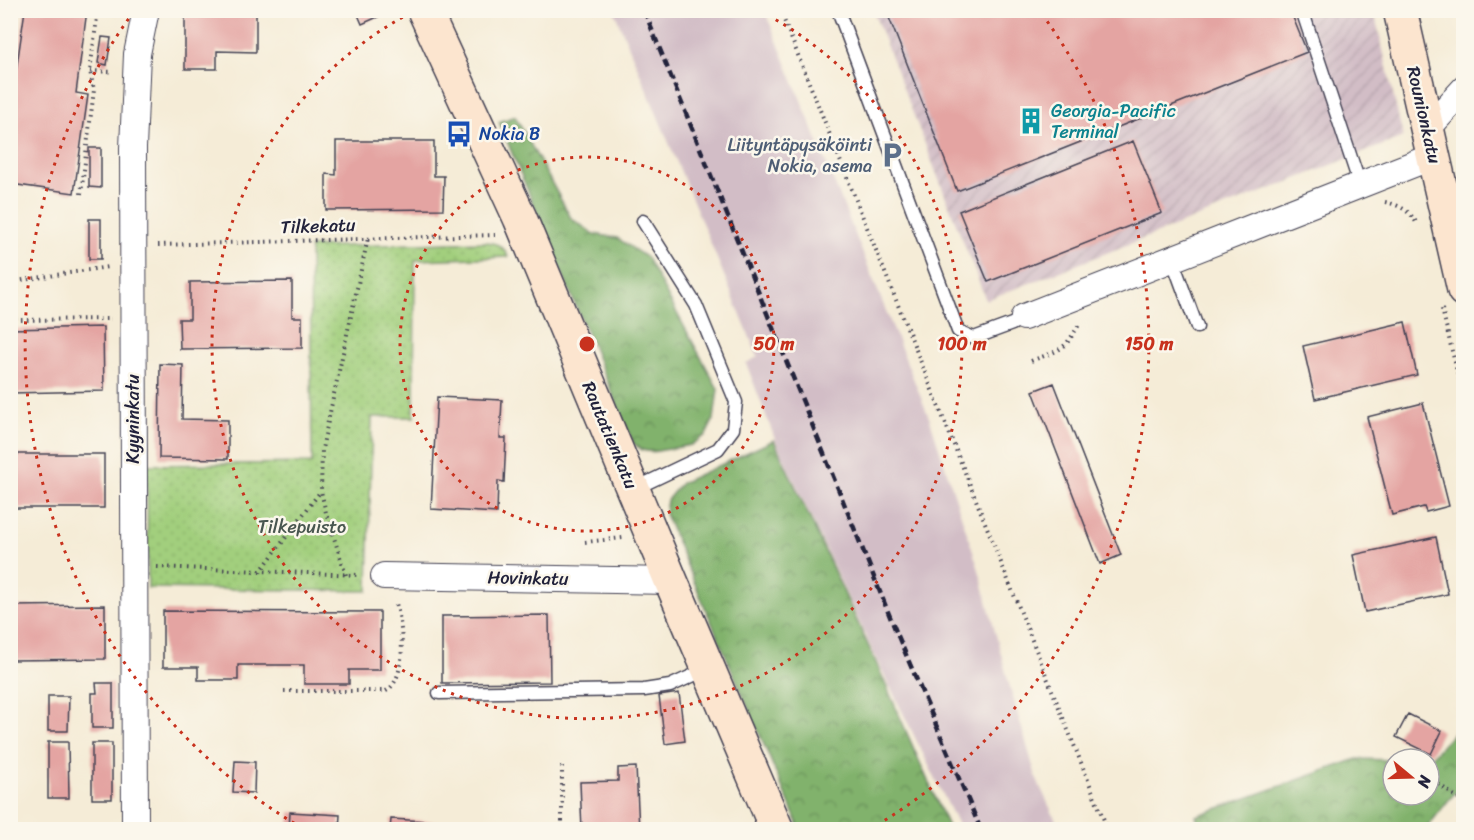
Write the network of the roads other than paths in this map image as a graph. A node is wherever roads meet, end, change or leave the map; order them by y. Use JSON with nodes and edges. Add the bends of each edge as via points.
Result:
{"nodes":[{"id":1,"x":146,"y":10,"type":"edge"},
{"id":2,"x":424,"y":10,"type":"edge"},
{"id":3,"x":838,"y":10,"type":"edge"},
{"id":4,"x":1302,"y":10,"type":"edge"},
{"id":5,"x":1400,"y":10,"type":"edge"},
{"id":6,"x":1464,"y":89,"type":"edge"},
{"id":7,"x":1431,"y":142,"type":"junction"},
{"id":8,"x":1360,"y":185,"type":"junction"},
{"id":9,"x":643,"y":221,"type":"dead end"},
{"id":10,"x":1172,"y":259,"type":"junction"},
{"id":11,"x":1452,"y":297,"type":"edge"},
{"id":12,"x":1024,"y":317,"type":"joint"},
{"id":13,"x":1197,"y":327,"type":"dead end"},
{"id":14,"x":633,"y":490,"type":"junction"},
{"id":15,"x":384,"y":576,"type":"road end"},
{"id":16,"x":670,"y":581,"type":"junction"},
{"id":17,"x":708,"y":669,"type":"junction"},
{"id":18,"x":440,"y":693,"type":"dead end"},
{"id":19,"x":135,"y":830,"type":"edge"},
{"id":20,"x":777,"y":830,"type":"edge"}],
"edges":[{"from":1,"to":19,"type":"street","name":"Kyyninkatu","via":[[135,88]]},
{"from":2,"to":14,"type":"street","name":"Rautatienkatu","via":[[520,218]]},
{"from":3,"to":12,"type":"lane","via":[[958,331],[974,338]]},
{"from":4,"to":8,"type":"lane"},
{"from":5,"to":7,"type":"street","name":"Rounionkatu"},
{"from":6,"to":7,"type":"street"},
{"from":7,"to":8,"type":"street"},
{"from":7,"to":11,"type":"street","name":"Rounionkatu"},
{"from":8,"to":10,"type":"street"},
{"from":9,"to":14,"type":"lane","via":[[696,305],[736,402],[733,429],[718,449]]},
{"from":10,"to":12,"type":"street"},
{"from":10,"to":13,"type":"lane"},
{"from":14,"to":16,"type":"street","name":"Rautatienkatu"},
{"from":15,"to":16,"type":"street","name":"Hovinkatu"},
{"from":16,"to":17,"type":"street","name":"Rautatienkatu"},
{"from":17,"to":18,"type":"lane","via":[[670,686],[644,690]]},
{"from":17,"to":20,"type":"street","name":"Rautatienkatu"}]}
